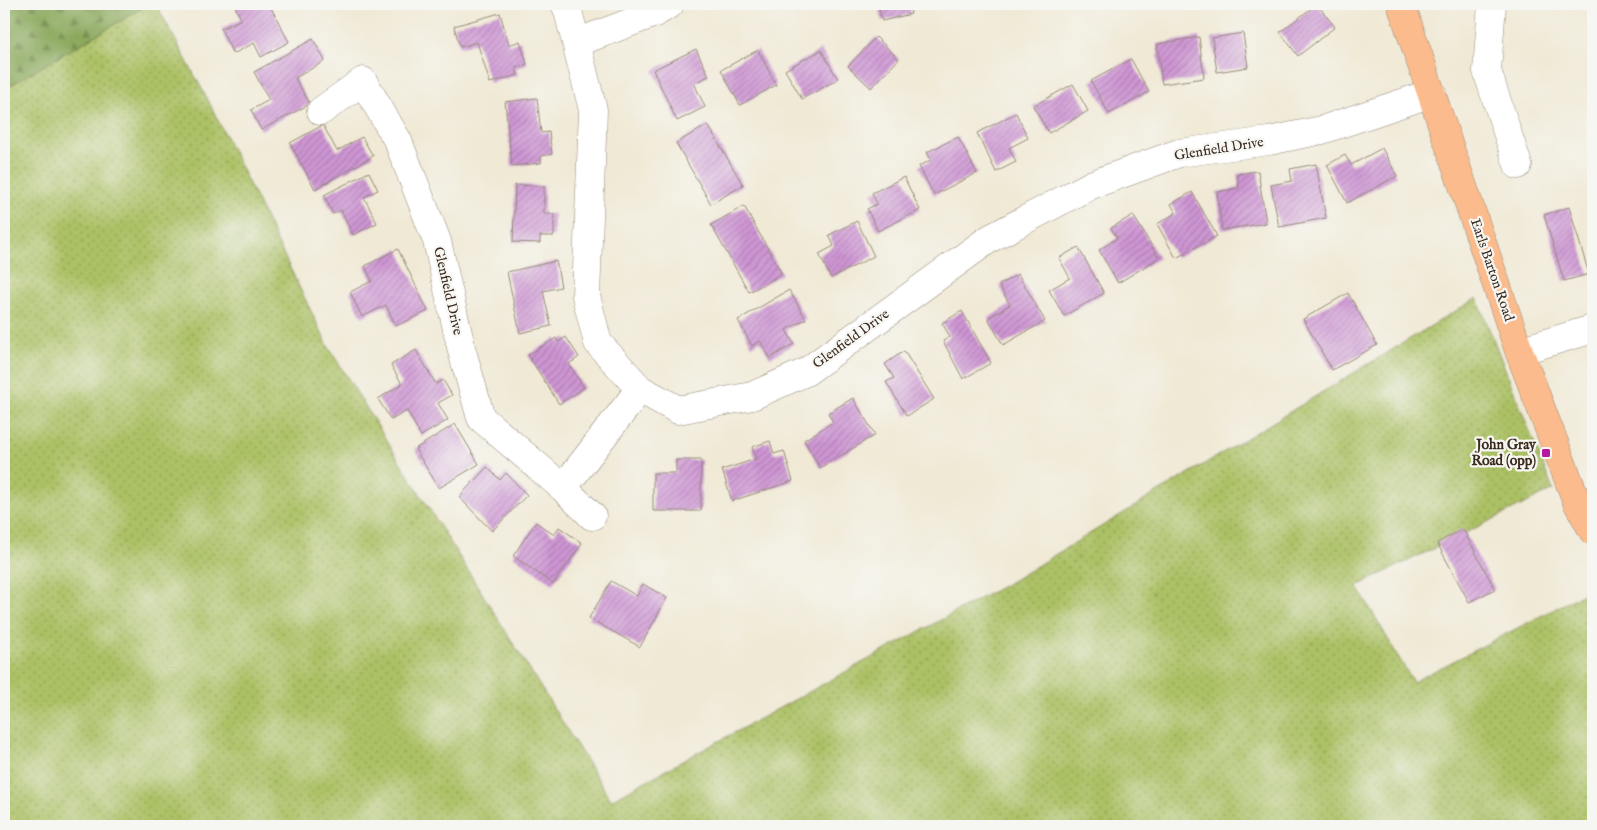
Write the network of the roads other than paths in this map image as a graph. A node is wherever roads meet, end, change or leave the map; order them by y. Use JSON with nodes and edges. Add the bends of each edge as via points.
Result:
{"nodes":[{"id":1,"x":565,"y":4,"type":"edge"},
{"id":2,"x":670,"y":4,"type":"edge"},
{"id":3,"x":1401,"y":4,"type":"edge"},
{"id":4,"x":1492,"y":4,"type":"edge"},
{"id":5,"x":576,"y":43,"type":"junction"},
{"id":6,"x":1432,"y":93,"type":"junction"},
{"id":7,"x":321,"y":111,"type":"dead end"},
{"id":8,"x":1518,"y":165,"type":"dead end"},
{"id":9,"x":1593,"y":329,"type":"edge"},
{"id":10,"x":1519,"y":351,"type":"junction"},
{"id":11,"x":640,"y":389,"type":"junction"},
{"id":12,"x":563,"y":488,"type":"junction"},
{"id":13,"x":592,"y":516,"type":"dead end"},
{"id":14,"x":1593,"y":531,"type":"edge"}],
"edges":[{"from":1,"to":5,"type":"street","name":"Glenfield Drive"},
{"from":2,"to":5,"type":"street","via":[[655,13]]},
{"from":3,"to":6,"type":"main road","name":"Earls Barton Road"},
{"from":4,"to":8,"type":"street","via":[[1486,71]]},
{"from":5,"to":11,"type":"street","name":"Glenfield Drive","via":[[593,110],[586,296],[598,343]]},
{"from":6,"to":10,"type":"main road","name":"Earls Barton Road"},
{"from":6,"to":11,"type":"street","name":"Glenfield Drive","via":[[1322,130],[1179,153],[1091,185],[989,239],[806,372],[752,396],[678,410]]},
{"from":7,"to":12,"type":"street","name":"Glenfield Drive","via":[[363,81],[398,141],[437,241],[481,418]]},
{"from":9,"to":10,"type":"street"},
{"from":10,"to":14,"type":"main road","name":"Earls Barton Road","via":[[1577,502]]},
{"from":11,"to":12,"type":"street"},
{"from":12,"to":13,"type":"street","name":"Glenfield Drive"}]}
